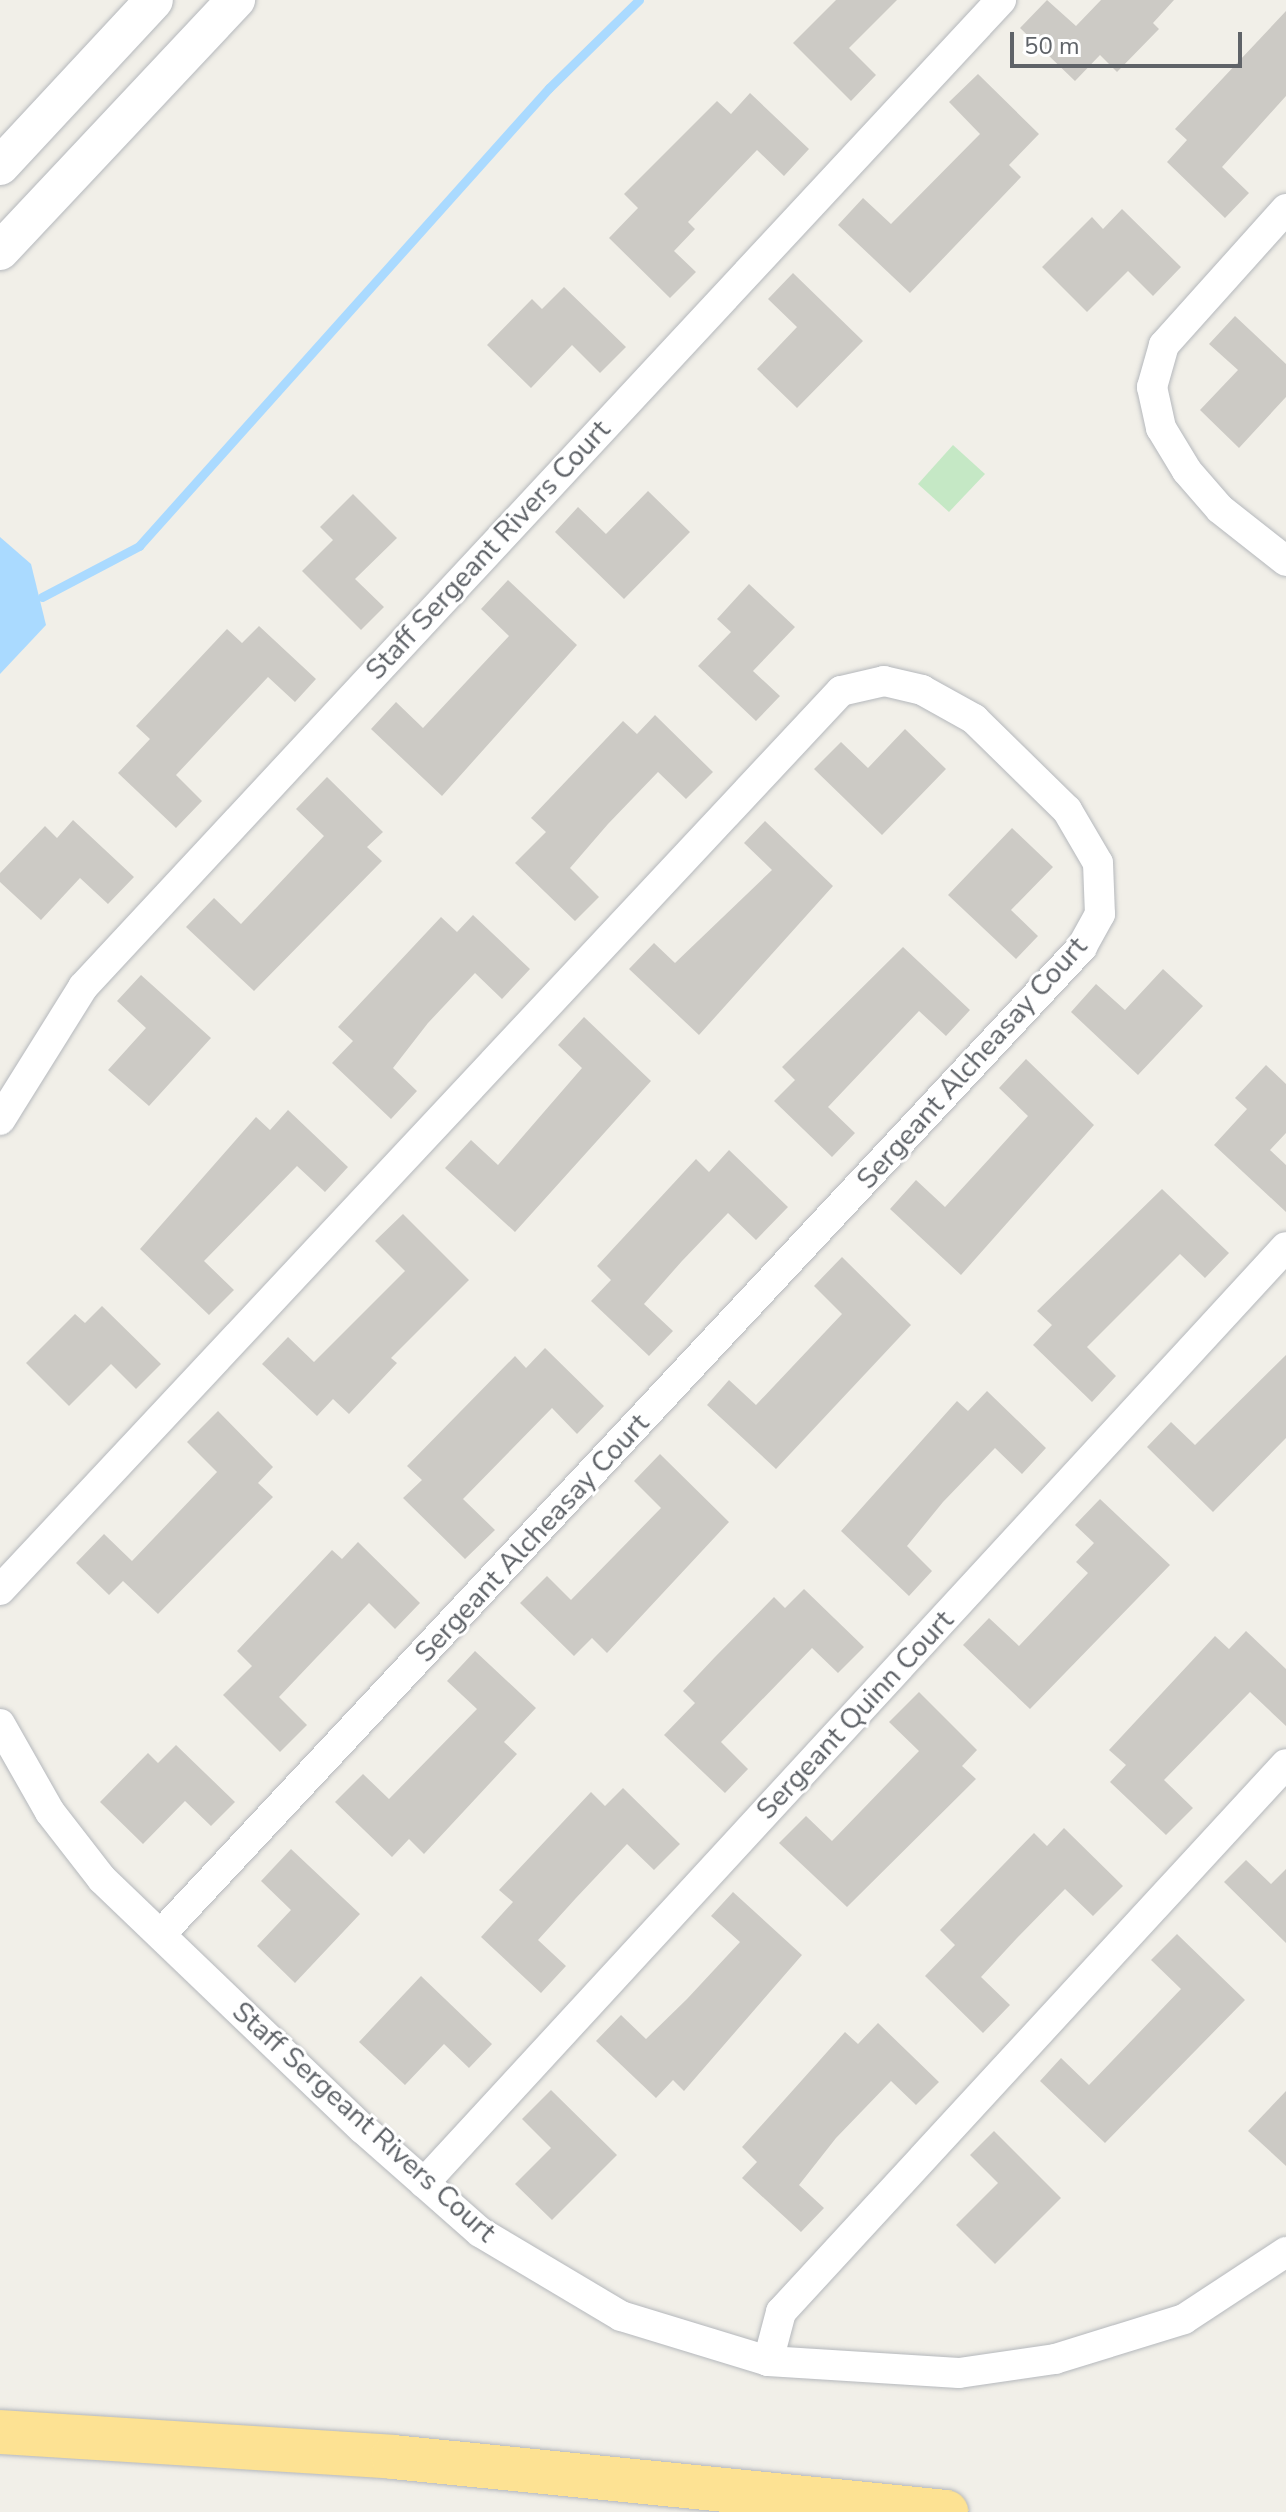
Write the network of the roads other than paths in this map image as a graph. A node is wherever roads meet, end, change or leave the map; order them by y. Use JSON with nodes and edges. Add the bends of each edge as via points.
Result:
{"nodes":[{"id":1,"x":236,"y":0,"type":"edge"},
{"id":2,"x":1001,"y":0,"type":"edge"},
{"id":3,"x":145,"y":10,"type":"edge"},
{"id":4,"x":178,"y":59,"type":"junction"},
{"id":5,"x":0,"y":166,"type":"edge"},
{"id":6,"x":1286,"y":209,"type":"edge"},
{"id":7,"x":0,"y":251,"type":"edge"},
{"id":8,"x":1286,"y":561,"type":"edge"},
{"id":9,"x":0,"y":1120,"type":"edge"},
{"id":10,"x":1286,"y":1247,"type":"edge"},
{"id":11,"x":0,"y":1590,"type":"edge"},
{"id":12,"x":0,"y":1724,"type":"edge"},
{"id":13,"x":1286,"y":1764,"type":"edge"},
{"id":14,"x":161,"y":1934,"type":"junction"},
{"id":15,"x":424,"y":2183,"type":"junction"},
{"id":16,"x":1286,"y":2252,"type":"edge"},
{"id":17,"x":768,"y":2361,"type":"junction"},
{"id":18,"x":0,"y":2432,"type":"edge"},
{"id":19,"x":946,"y":2512,"type":"edge"}],
"edges":[{"from":1,"to":4,"type":"street"},
{"from":2,"to":9,"type":"street","name":"Staff Sergeant Rivers Court","via":[[83,987]]},
{"from":3,"to":4,"type":"street"},
{"from":3,"to":5,"type":"street"},
{"from":4,"to":7,"type":"street"},
{"from":6,"to":8,"type":"street","via":[[1164,345],[1152,387],[1161,428],[1187,471],[1220,509]]},
{"from":10,"to":15,"type":"street","name":"Sergeant Quinn Court"},
{"from":11,"to":14,"type":"street","name":"Sergeant Alcheasay Court","via":[[841,691],[884,681],[922,690],[997,738],[1067,810],[1098,863],[1100,914],[1082,947]]},
{"from":12,"to":14,"type":"street","name":"Staff Sergeant Rivers Court","via":[[50,1812],[102,1879]]},
{"from":13,"to":17,"type":"street","via":[[781,2312]]},
{"from":14,"to":15,"type":"street","name":"Staff Sergeant Rivers Court"},
{"from":15,"to":17,"type":"street","name":"Staff Sergeant Rivers Court","via":[[544,2276],[686,2341]]},
{"from":16,"to":17,"type":"street","name":"Staff Sergeant Rivers Court","via":[[1184,2319],[1055,2359],[959,2373]]},
{"from":18,"to":19,"type":"highway","via":[[393,2457]]}]}
